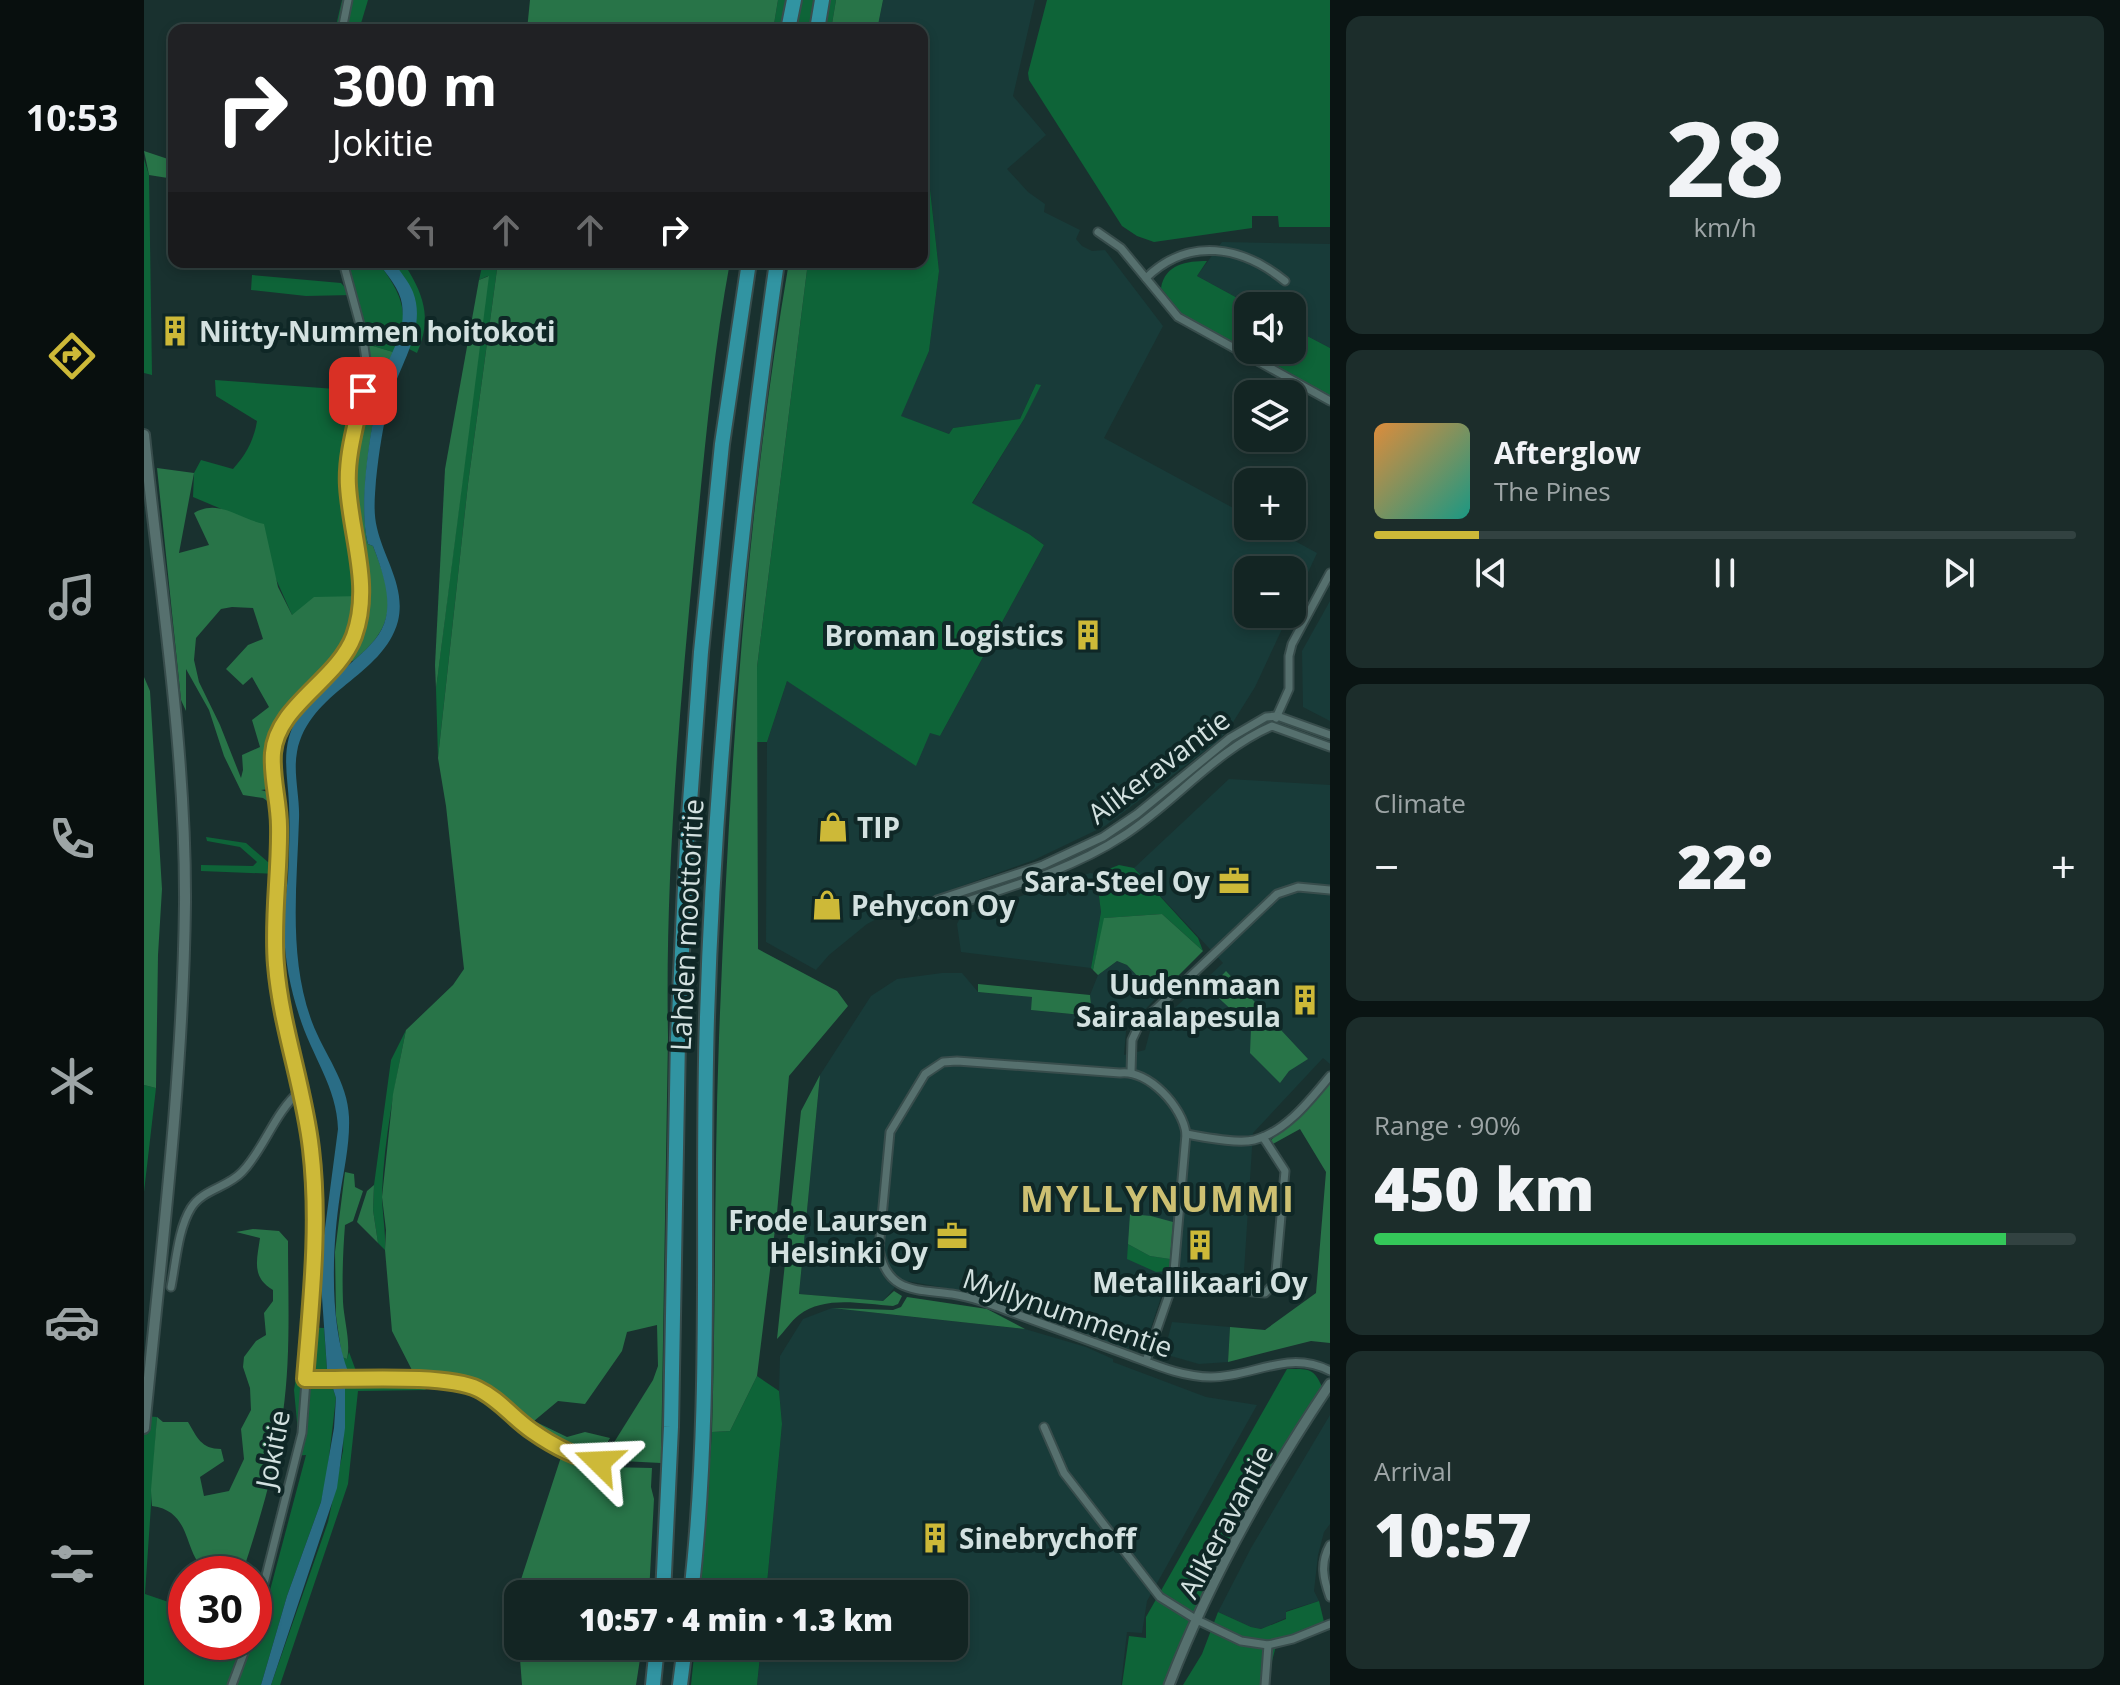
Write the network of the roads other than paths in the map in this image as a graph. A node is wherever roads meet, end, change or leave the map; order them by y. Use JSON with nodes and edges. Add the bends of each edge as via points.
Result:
{"nodes":[{"id":1,"x":348,"y":0,"type":"edge"},
{"id":2,"x":794,"y":0,"type":"edge"},
{"id":3,"x":822,"y":0,"type":"edge"},
{"id":4,"x":343,"y":24,"type":"edge"},
{"id":5,"x":789,"y":24,"type":"edge"},
{"id":6,"x":818,"y":24,"type":"edge"},
{"id":7,"x":1098,"y":232,"type":"dead end"},
{"id":8,"x":344,"y":268,"type":"edge"},
{"id":9,"x":748,"y":268,"type":"edge"},
{"id":10,"x":776,"y":268,"type":"edge"},
{"id":11,"x":1146,"y":278,"type":"junction"},
{"id":12,"x":1285,"y":281,"type":"dead end"},
{"id":13,"x":1330,"y":401,"type":"edge"},
{"id":14,"x":144,"y":435,"type":"edge"},
{"id":15,"x":1330,"y":573,"type":"edge"},
{"id":16,"x":1277,"y":716,"type":"junction"},
{"id":17,"x":1272,"y":726,"type":"junction"},
{"id":18,"x":1330,"y":735,"type":"edge"},
{"id":19,"x":1330,"y":747,"type":"edge"},
{"id":20,"x":1330,"y":890,"type":"edge"},
{"id":21,"x":1131,"y":1072,"type":"junction"},
{"id":22,"x":1330,"y":1076,"type":"edge"},
{"id":23,"x":300,"y":1091,"type":"junction"},
{"id":24,"x":1186,"y":1134,"type":"junction"},
{"id":25,"x":1263,"y":1137,"type":"junction"},
{"id":26,"x":1172,"y":1285,"type":"junction"},
{"id":27,"x":171,"y":1287,"type":"dead end"},
{"id":28,"x":1146,"y":1361,"type":"junction"},
{"id":29,"x":1330,"y":1371,"type":"edge"},
{"id":30,"x":305,"y":1379,"type":"junction"},
{"id":31,"x":1330,"y":1384,"type":"edge"},
{"id":32,"x":1044,"y":1427,"type":"dead end"},
{"id":33,"x":144,"y":1428,"type":"edge"},
{"id":34,"x":599,"y":1462,"type":"dead end"},
{"id":35,"x":1330,"y":1545,"type":"edge"},
{"id":36,"x":271,"y":1556,"type":"edge"},
{"id":37,"x":664,"y":1580,"type":"edge"},
{"id":38,"x":692,"y":1580,"type":"edge"},
{"id":39,"x":1330,"y":1597,"type":"edge"},
{"id":40,"x":1197,"y":1620,"type":"junction"},
{"id":41,"x":1330,"y":1624,"type":"edge"},
{"id":42,"x":1268,"y":1645,"type":"junction"},
{"id":43,"x":241,"y":1660,"type":"edge"},
{"id":44,"x":656,"y":1660,"type":"edge"},
{"id":45,"x":683,"y":1660,"type":"edge"},
{"id":46,"x":681,"y":1683,"type":"edge"},
{"id":47,"x":232,"y":1685,"type":"edge"},
{"id":48,"x":653,"y":1685,"type":"edge"},
{"id":49,"x":1169,"y":1685,"type":"edge"},
{"id":50,"x":1265,"y":1685,"type":"edge"}],
"edges":[{"from":1,"to":4,"type":"street"},
{"from":2,"to":5,"type":"highway"},
{"from":3,"to":6,"type":"highway"},
{"from":7,"to":11,"type":"street","via":[[1121,248]]},
{"from":8,"to":23,"type":"street","name":"Jokitie","via":[[366,360],[348,484],[361,573],[360,615],[337,667],[299,702],[273,752],[279,822],[276,964]]},
{"from":9,"to":37,"type":"highway","name":"Lahden moottoritie","via":[[722,444],[686,859]]},
{"from":10,"to":38,"type":"highway","name":"Lahden moottoritie","via":[[728,658],[714,862],[702,1430]]},
{"from":11,"to":12,"type":"street","via":[[1164,262],[1194,251],[1222,251],[1243,255]]},
{"from":11,"to":13,"type":"street","via":[[1178,317]]},
{"from":14,"to":33,"type":"main road","via":[[178,740],[185,902],[181,1028]]},
{"from":15,"to":16,"type":"street","via":[[1292,644],[1289,689]]},
{"from":16,"to":17,"type":"street"},
{"from":16,"to":17,"type":"street","name":"Alikeravantie","via":[[1237,733],[1103,837],[1043,865],[937,900],[921,912],[947,908],[1089,856],[1141,824],[1249,738]]},
{"from":16,"to":18,"type":"street"},
{"from":17,"to":19,"type":"street","name":"Alikeravantie"},
{"from":20,"to":21,"type":"street","via":[[1298,887],[1277,894],[1139,1025],[1132,1040]]},
{"from":21,"to":24,"type":"street","via":[[1153,1085],[1180,1113]]},
{"from":21,"to":28,"type":"street","name":"Myllynummentie","via":[[973,1061],[943,1062],[925,1074],[890,1132],[879,1249],[893,1279],[916,1291],[983,1302]]},
{"from":22,"to":25,"type":"street","via":[[1310,1101]]},
{"from":23,"to":27,"type":"street","via":[[240,1174],[192,1205]]},
{"from":23,"to":30,"type":"street","name":"Jokitie","via":[[314,1196]]},
{"from":24,"to":25,"type":"street","via":[[1251,1141]]},
{"from":24,"to":26,"type":"street"},
{"from":25,"to":26,"type":"street","via":[[1285,1171],[1275,1283],[1265,1293]]},
{"from":26,"to":28,"type":"street"},
{"from":28,"to":29,"type":"street","name":"Myllynummentie","via":[[1211,1377],[1304,1361]]},
{"from":30,"to":34,"type":"street","via":[[466,1384],[532,1431]]},
{"from":30,"to":36,"type":"street","name":"Jokitie","via":[[302,1433]]},
{"from":31,"to":40,"type":"street","name":"Alikeravantie","via":[[1235,1539]]},
{"from":32,"to":40,"type":"street","via":[[1064,1473],[1160,1597]]},
{"from":35,"to":39,"type":"street","via":[[1323,1575]]},
{"from":40,"to":42,"type":"street","via":[[1241,1641]]},
{"from":40,"to":49,"type":"street","name":"Alikeravantie"},
{"from":41,"to":42,"type":"street"},
{"from":42,"to":50,"type":"street"},
{"from":43,"to":47,"type":"street"},
{"from":44,"to":48,"type":"highway"},
{"from":45,"to":46,"type":"highway"}]}
